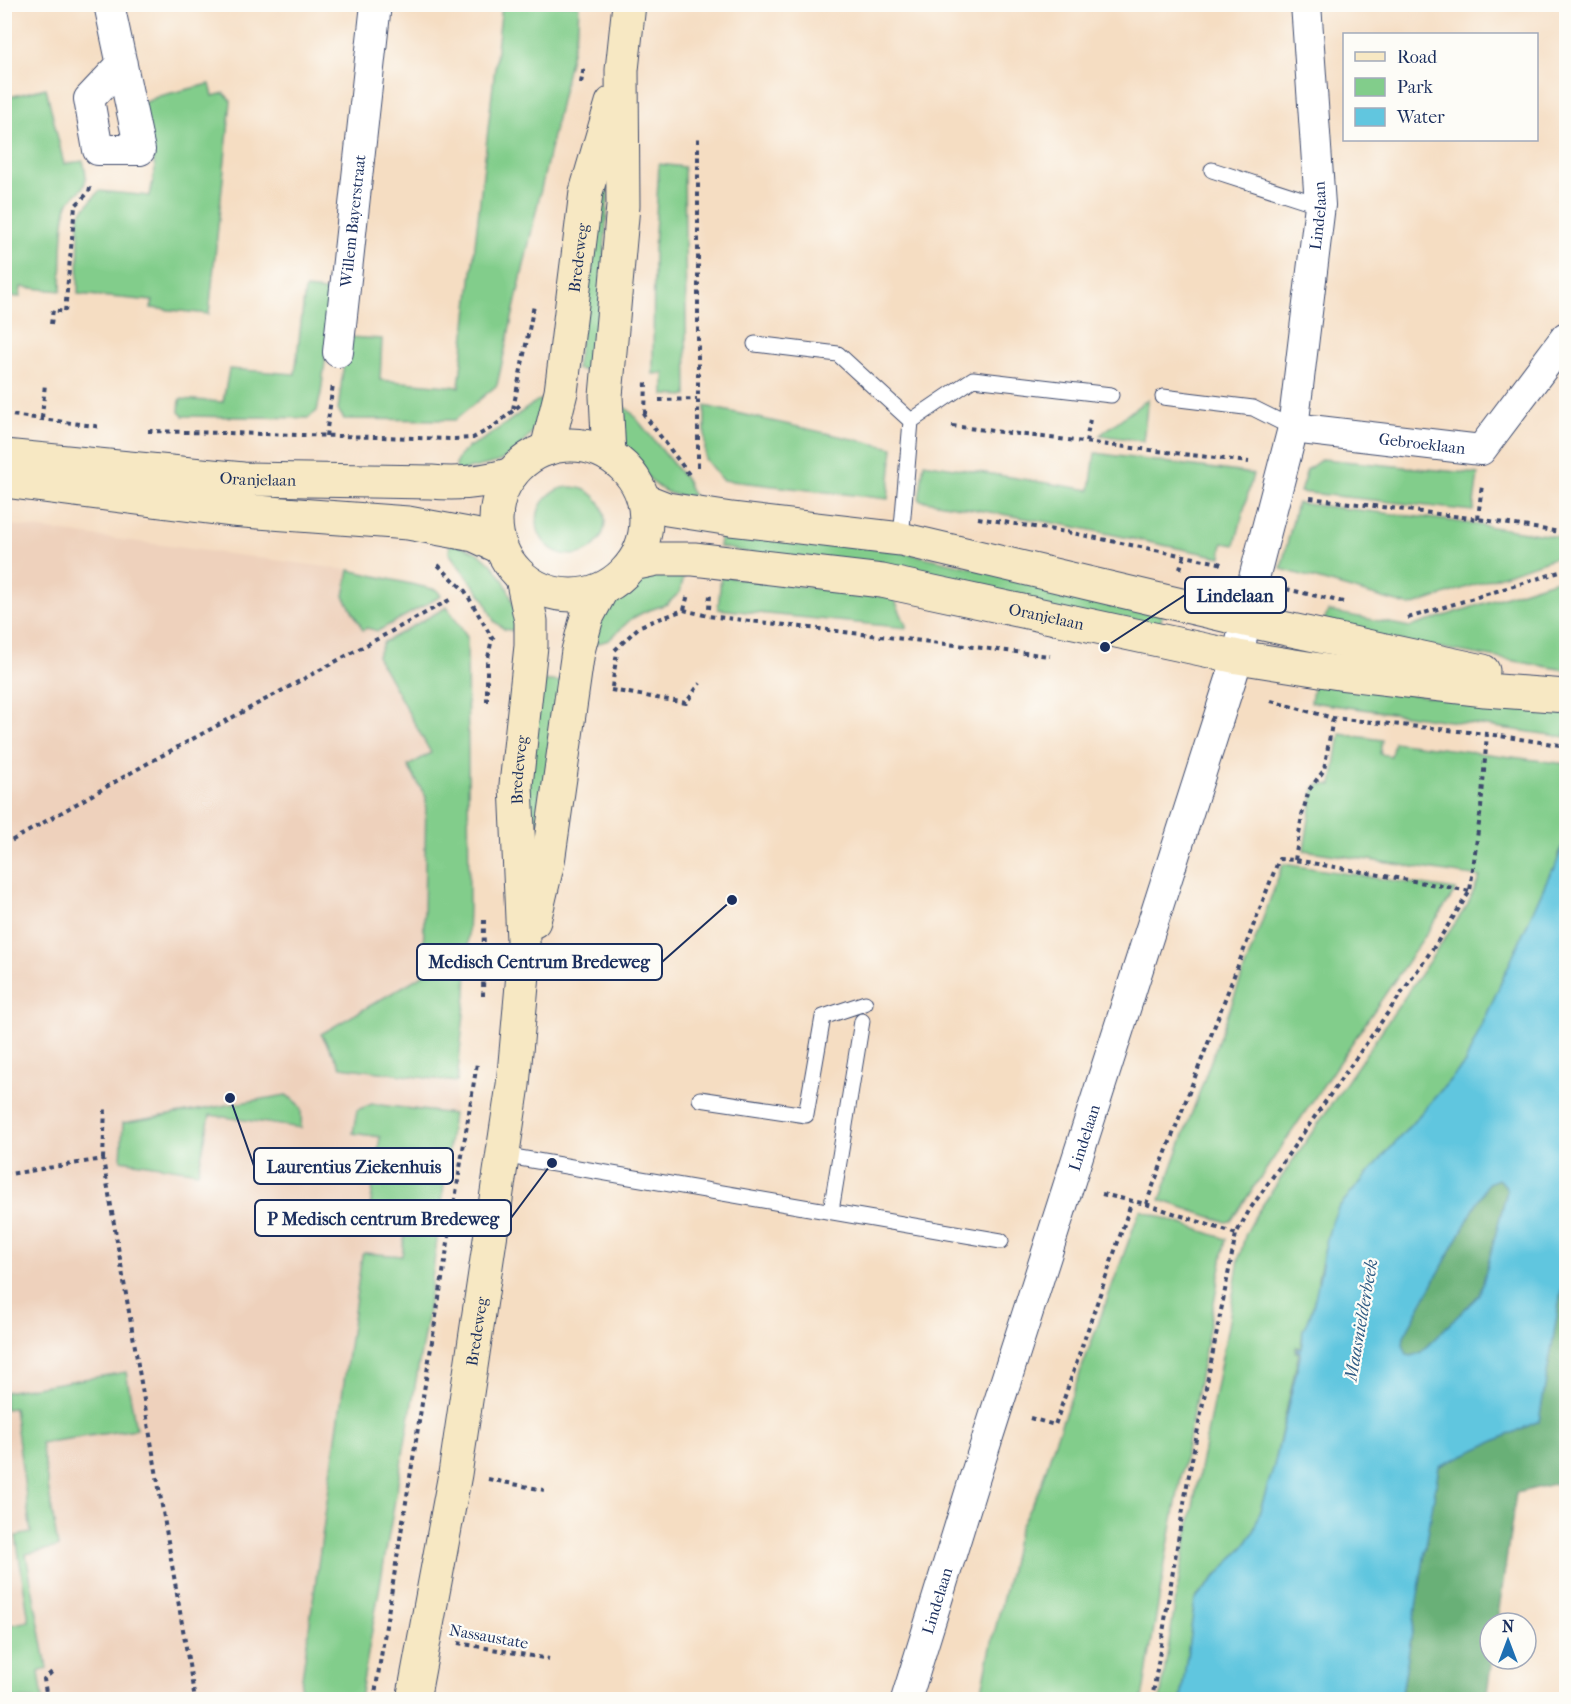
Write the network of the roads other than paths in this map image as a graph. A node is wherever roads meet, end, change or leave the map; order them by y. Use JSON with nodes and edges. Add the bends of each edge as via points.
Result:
{"nodes":[{"id":1,"x":110,"y":4,"type":"edge"},
{"id":2,"x":376,"y":4,"type":"edge"},
{"id":3,"x":629,"y":4,"type":"edge"},
{"id":4,"x":1306,"y":4,"type":"edge"},
{"id":5,"x":122,"y":64,"type":"junction"},
{"id":6,"x":622,"y":70,"type":"junction"},
{"id":7,"x":1212,"y":170,"type":"dead end"},
{"id":8,"x":1320,"y":205,"type":"junction"},
{"id":9,"x":1566,"y":337,"type":"edge"},
{"id":10,"x":755,"y":344,"type":"dead end"},
{"id":11,"x":338,"y":352,"type":"road end"},
{"id":12,"x":1111,"y":395,"type":"dead end"},
{"id":13,"x":1163,"y":398,"type":"dead end"},
{"id":14,"x":911,"y":421,"type":"junction"},
{"id":15,"x":1293,"y":428,"type":"junction"},
{"id":16,"x":547,"y":449,"type":"junction"},
{"id":17,"x":609,"y":455,"type":"junction"},
{"id":18,"x":4,"y":456,"type":"edge"},
{"id":19,"x":512,"y":474,"type":"junction"},
{"id":20,"x":4,"y":481,"type":"edge"},
{"id":21,"x":644,"y":500,"type":"junction"},
{"id":22,"x":901,"y":539,"type":"junction"},
{"id":23,"x":500,"y":546,"type":"junction"},
{"id":24,"x":632,"y":564,"type":"junction"},
{"id":25,"x":522,"y":578,"type":"junction"},
{"id":26,"x":602,"y":589,"type":"junction"},
{"id":27,"x":1245,"y":620,"type":"junction"},
{"id":28,"x":1233,"y":672,"type":"junction"},
{"id":29,"x":1566,"y":691,"type":"edge"},
{"id":30,"x":1566,"y":696,"type":"edge"},
{"id":31,"x":524,"y":963,"type":"junction"},
{"id":32,"x":866,"y":1003,"type":"dead end"},
{"id":33,"x":862,"y":1021,"type":"dead end"},
{"id":34,"x":700,"y":1099,"type":"dead end"},
{"id":35,"x":502,"y":1155,"type":"junction"},
{"id":36,"x":831,"y":1211,"type":"junction"},
{"id":37,"x":1001,"y":1241,"type":"dead end"},
{"id":38,"x":413,"y":1700,"type":"edge"},
{"id":39,"x":906,"y":1700,"type":"edge"}],
"edges":[{"from":1,"to":5,"type":"street"},
{"from":2,"to":11,"type":"street","name":"Willem Bayerstraat"},
{"from":3,"to":6,"type":"street","name":"Bredeweg"},
{"from":4,"to":8,"type":"street","name":"Lindelaan"},
{"from":5,"to":5,"type":"street","via":[[89,99],[98,150],[140,150]]},
{"from":6,"to":16,"type":"street","name":"Bredeweg","via":[[586,192],[561,392]]},
{"from":6,"to":17,"type":"street","name":"Bredeweg","via":[[624,206],[606,396]]},
{"from":7,"to":8,"type":"lane"},
{"from":8,"to":15,"type":"street","name":"Lindelaan"},
{"from":9,"to":15,"type":"street","name":"Gebroeklaan","via":[[1481,450]]},
{"from":10,"to":14,"type":"lane","via":[[838,354]]},
{"from":12,"to":14,"type":"lane","via":[[973,379]]},
{"from":13,"to":15,"type":"lane","via":[[1253,408]]},
{"from":14,"to":22,"type":"lane"},
{"from":15,"to":27,"type":"street","name":"Lindelaan"},
{"from":16,"to":17,"type":"street","via":[[578,446]]},
{"from":16,"to":19,"type":"street"},
{"from":17,"to":21,"type":"street","via":[[624,467]]},
{"from":18,"to":19,"type":"street","name":"Oranjelaan","via":[[243,479],[460,484]]},
{"from":19,"to":23,"type":"street","via":[[497,509]]},
{"from":20,"to":23,"type":"street","name":"Oranjelaan","via":[[231,510],[408,523],[474,535]]},
{"from":21,"to":22,"type":"street","via":[[667,509],[731,519]]},
{"from":21,"to":24,"type":"street","via":[[646,523],[642,545]]},
{"from":22,"to":27,"type":"street"},
{"from":23,"to":25,"type":"street"},
{"from":24,"to":26,"type":"street"},
{"from":24,"to":28,"type":"street","name":"Oranjelaan","via":[[656,559],[694,559],[882,581]]},
{"from":25,"to":26,"type":"street","via":[[560,595]]},
{"from":25,"to":31,"type":"street","name":"Bredeweg","via":[[531,621],[516,785]]},
{"from":26,"to":31,"type":"street","name":"Bredeweg","via":[[587,617],[578,651],[548,862]]},
{"from":27,"to":28,"type":"street","name":"Lindelaan"},
{"from":27,"to":29,"type":"street"},
{"from":28,"to":30,"type":"street","name":"Oranjelaan","via":[[1350,674]]},
{"from":28,"to":39,"type":"street","name":"Lindelaan"},
{"from":31,"to":35,"type":"street","name":"Bredeweg","via":[[513,1086]]},
{"from":32,"to":34,"type":"lane","via":[[823,1017],[806,1115]]},
{"from":33,"to":36,"type":"lane"},
{"from":35,"to":36,"type":"lane"},
{"from":35,"to":38,"type":"street","name":"Bredeweg","via":[[455,1474]]},
{"from":36,"to":37,"type":"lane"}]}
